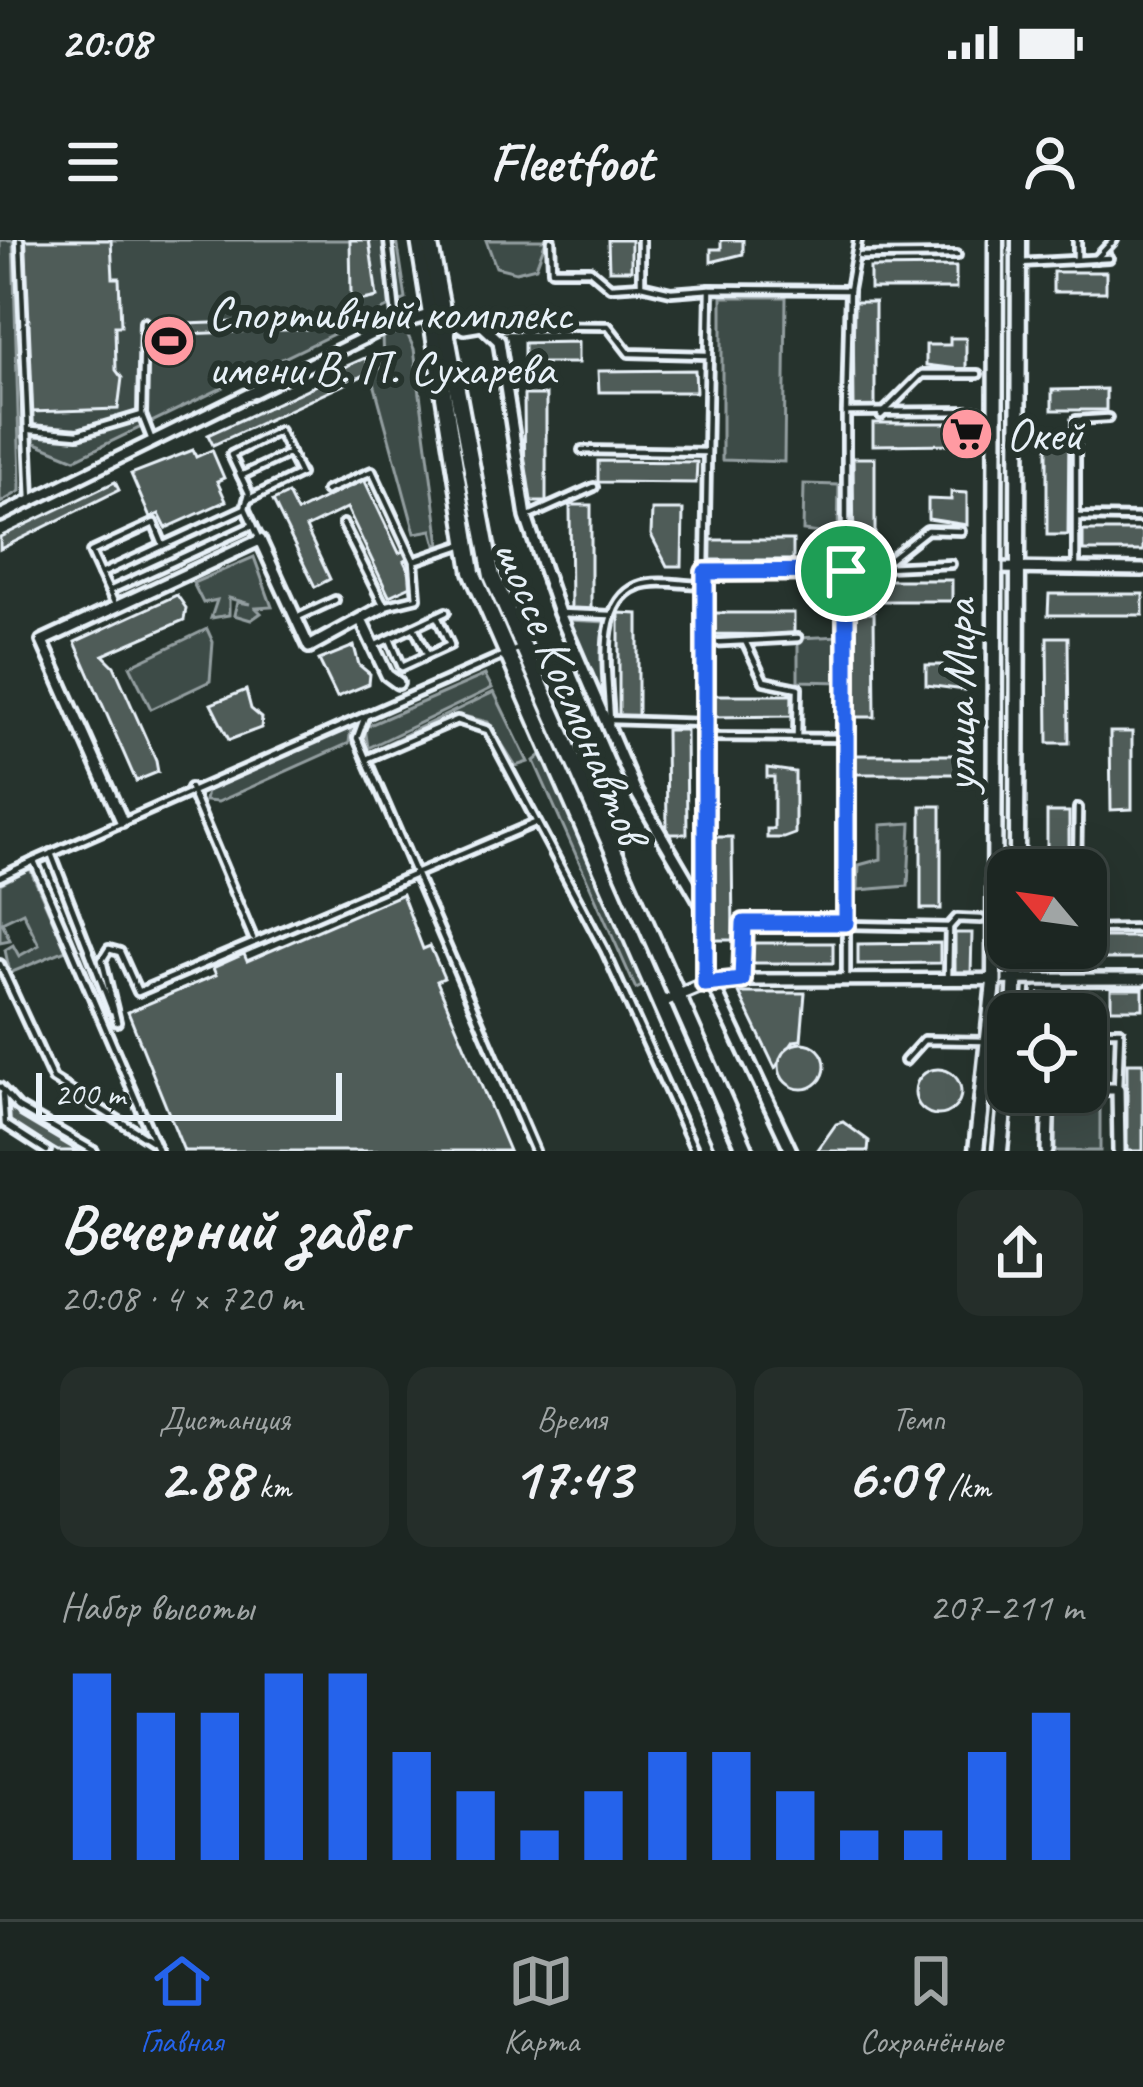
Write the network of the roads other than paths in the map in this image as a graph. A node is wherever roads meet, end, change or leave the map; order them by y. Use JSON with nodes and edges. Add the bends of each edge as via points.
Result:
{"nodes":[{"id":1,"x":20,"y":240,"type":"edge"},
{"id":2,"x":388,"y":240,"type":"edge"},
{"id":3,"x":419,"y":240,"type":"edge"},
{"id":4,"x":429,"y":240,"type":"edge"},
{"id":5,"x":551,"y":240,"type":"edge"},
{"id":6,"x":641,"y":240,"type":"edge"},
{"id":7,"x":859,"y":240,"type":"edge"},
{"id":8,"x":996,"y":240,"type":"edge"},
{"id":9,"x":1019,"y":240,"type":"edge"},
{"id":10,"x":1077,"y":240,"type":"edge"},
{"id":11,"x":1114,"y":240,"type":"edge"},
{"id":12,"x":957,"y":255,"type":"dead end"},
{"id":13,"x":859,"y":256,"type":"junction"},
{"id":14,"x":1096,"y":259,"type":"junction"},
{"id":15,"x":1109,"y":259,"type":"dead end"},
{"id":16,"x":1077,"y":260,"type":"junction"},
{"id":17,"x":1019,"y":263,"type":"junction"},
{"id":18,"x":640,"y":285,"type":"junction"},
{"id":19,"x":710,"y":289,"type":"junction"},
{"id":20,"x":849,"y":290,"type":"junction"},
{"id":21,"x":434,"y":313,"type":"junction"},
{"id":22,"x":143,"y":322,"type":"dead end"},
{"id":23,"x":398,"y":325,"type":"junction"},
{"id":24,"x":482,"y":325,"type":"junction"},
{"id":25,"x":706,"y":355,"type":"junction"},
{"id":26,"x":977,"y":374,"type":"dead end"},
{"id":27,"x":978,"y":411,"type":"dead end"},
{"id":28,"x":846,"y":412,"type":"junction"},
{"id":29,"x":142,"y":415,"type":"junction"},
{"id":30,"x":880,"y":416,"type":"junction"},
{"id":31,"x":1108,"y":418,"type":"dead end"},
{"id":32,"x":29,"y":430,"type":"junction"},
{"id":33,"x":153,"y":443,"type":"junction"},
{"id":34,"x":582,"y":450,"type":"dead end"},
{"id":35,"x":706,"y":452,"type":"junction"},
{"id":36,"x":290,"y":453,"type":"junction"},
{"id":37,"x":241,"y":476,"type":"junction"},
{"id":38,"x":594,"y":487,"type":"dead end"},
{"id":39,"x":326,"y":491,"type":"dead end"},
{"id":40,"x":31,"y":501,"type":"junction"},
{"id":41,"x":246,"y":504,"type":"junction"},
{"id":42,"x":0,"y":515,"type":"edge"},
{"id":43,"x":526,"y":517,"type":"junction"},
{"id":44,"x":1077,"y":518,"type":"junction"},
{"id":45,"x":1143,"y":518,"type":"edge"},
{"id":46,"x":343,"y":524,"type":"dead end"},
{"id":47,"x":254,"y":525,"type":"junction"},
{"id":48,"x":961,"y":531,"type":"dead end"},
{"id":49,"x":260,"y":540,"type":"junction"},
{"id":50,"x":464,"y":544,"type":"junction"},
{"id":51,"x":164,"y":545,"type":"junction"},
{"id":52,"x":414,"y":561,"type":"junction"},
{"id":53,"x":951,"y":564,"type":"dead end"},
{"id":54,"x":880,"y":567,"type":"junction"},
{"id":55,"x":995,"y":568,"type":"junction"},
{"id":56,"x":1018,"y":568,"type":"junction"},
{"id":57,"x":1076,"y":569,"type":"junction"},
{"id":58,"x":1143,"y":570,"type":"edge"},
{"id":59,"x":846,"y":571,"type":"junction"},
{"id":60,"x":705,"y":572,"type":"junction"},
{"id":61,"x":101,"y":574,"type":"junction"},
{"id":62,"x":705,"y":585,"type":"junction"},
{"id":63,"x":110,"y":591,"type":"junction"},
{"id":64,"x":334,"y":600,"type":"dead end"},
{"id":65,"x":116,"y":607,"type":"junction"},
{"id":66,"x":384,"y":607,"type":"junction"},
{"id":67,"x":446,"y":612,"type":"dead end"},
{"id":68,"x":559,"y":613,"type":"junction"},
{"id":69,"x":610,"y":615,"type":"junction"},
{"id":70,"x":437,"y":616,"type":"junction"},
{"id":71,"x":296,"y":618,"type":"junction"},
{"id":72,"x":362,"y":620,"type":"junction"},
{"id":73,"x":414,"y":627,"type":"junction"},
{"id":74,"x":799,"y":638,"type":"dead end"},
{"id":75,"x":390,"y":639,"type":"junction"},
{"id":76,"x":745,"y":641,"type":"junction"},
{"id":77,"x":705,"y":643,"type":"junction"},
{"id":78,"x":374,"y":646,"type":"junction"},
{"id":79,"x":520,"y":648,"type":"junction"},
{"id":80,"x":428,"y":655,"type":"junction"},
{"id":81,"x":504,"y":655,"type":"junction"},
{"id":82,"x":398,"y":683,"type":"dead end"},
{"id":83,"x":369,"y":712,"type":"junction"},
{"id":84,"x":704,"y":724,"type":"junction"},
{"id":85,"x":610,"y":726,"type":"junction"},
{"id":86,"x":704,"y":737,"type":"junction"},
{"id":87,"x":797,"y":737,"type":"junction"},
{"id":88,"x":846,"y":738,"type":"junction"},
{"id":89,"x":366,"y":759,"type":"junction"},
{"id":90,"x":190,"y":788,"type":"junction"},
{"id":91,"x":1078,"y":808,"type":"dead end"},
{"id":92,"x":122,"y":821,"type":"junction"},
{"id":93,"x":536,"y":822,"type":"junction"},
{"id":94,"x":1017,"y":849,"type":"edge"},
{"id":95,"x":1078,"y":849,"type":"edge"},
{"id":96,"x":51,"y":854,"type":"junction"},
{"id":97,"x":34,"y":861,"type":"junction"},
{"id":98,"x":415,"y":872,"type":"junction"},
{"id":99,"x":0,"y":877,"type":"edge"},
{"id":100,"x":703,"y":905,"type":"junction"},
{"id":101,"x":981,"y":919,"type":"dead end"},
{"id":102,"x":846,"y":923,"type":"junction"},
{"id":103,"x":949,"y":927,"type":"junction"},
{"id":104,"x":1143,"y":928,"type":"edge"},
{"id":105,"x":1107,"y":929,"type":"edge"},
{"id":106,"x":253,"y":939,"type":"junction"},
{"id":107,"x":0,"y":964,"type":"edge"},
{"id":108,"x":1017,"y":969,"type":"edge"},
{"id":109,"x":1143,"y":979,"type":"edge"},
{"id":110,"x":742,"y":980,"type":"junction"},
{"id":111,"x":846,"y":982,"type":"junction"},
{"id":112,"x":948,"y":982,"type":"junction"},
{"id":113,"x":994,"y":982,"type":"junction"},
{"id":114,"x":1017,"y":982,"type":"junction"},
{"id":115,"x":708,"y":983,"type":"junction"},
{"id":116,"x":993,"y":993,"type":"edge"},
{"id":117,"x":1016,"y":993,"type":"edge"},
{"id":118,"x":1036,"y":993,"type":"edge"},
{"id":119,"x":1063,"y":993,"type":"edge"},
{"id":120,"x":676,"y":996,"type":"junction"},
{"id":121,"x":660,"y":1003,"type":"junction"},
{"id":122,"x":1107,"y":1031,"type":"edge"},
{"id":123,"x":987,"y":1041,"type":"edge"},
{"id":124,"x":987,"y":1050,"type":"edge"},
{"id":125,"x":905,"y":1061,"type":"dead end"},
{"id":126,"x":0,"y":1088,"type":"edge"},
{"id":127,"x":1107,"y":1089,"type":"edge"},
{"id":128,"x":1118,"y":1089,"type":"junction"},
{"id":129,"x":1004,"y":1113,"type":"edge"},
{"id":130,"x":1048,"y":1113,"type":"edge"},
{"id":131,"x":154,"y":1142,"type":"junction"},
{"id":132,"x":47,"y":1151,"type":"edge"},
{"id":133,"x":94,"y":1151,"type":"edge"},
{"id":134,"x":158,"y":1151,"type":"edge"},
{"id":135,"x":535,"y":1151,"type":"edge"},
{"id":136,"x":695,"y":1151,"type":"edge"},
{"id":137,"x":725,"y":1151,"type":"edge"},
{"id":138,"x":746,"y":1151,"type":"edge"},
{"id":139,"x":790,"y":1151,"type":"edge"},
{"id":140,"x":976,"y":1151,"type":"edge"},
{"id":141,"x":1000,"y":1151,"type":"edge"},
{"id":142,"x":1047,"y":1151,"type":"edge"},
{"id":143,"x":1119,"y":1151,"type":"edge"}],
"edges":[{"from":1,"to":32,"type":"lane"},
{"from":2,"to":23,"type":"lane"},
{"from":3,"to":21,"type":"main road","name":"шоссе Космонавтов"},
{"from":4,"to":21,"type":"main road","name":"шоссе Космонавтов"},
{"from":5,"to":18,"type":"lane","via":[[552,270],[590,270],[610,286]]},
{"from":6,"to":18,"type":"lane"},
{"from":7,"to":13,"type":"lane"},
{"from":8,"to":55,"type":"main road","name":"улица Мира"},
{"from":9,"to":17,"type":"main road","name":"улица Мира"},
{"from":10,"to":16,"type":"lane"},
{"from":11,"to":14,"type":"lane"},
{"from":12,"to":13,"type":"lane"},
{"from":13,"to":20,"type":"lane"},
{"from":14,"to":15,"type":"lane"},
{"from":14,"to":16,"type":"lane"},
{"from":16,"to":17,"type":"lane"},
{"from":17,"to":56,"type":"main road","name":"улица Мира"},
{"from":18,"to":19,"type":"lane"},
{"from":19,"to":20,"type":"lane"},
{"from":19,"to":25,"type":"lane"},
{"from":20,"to":28,"type":"lane"},
{"from":21,"to":23,"type":"street"},
{"from":21,"to":24,"type":"street","via":[[464,328]]},
{"from":21,"to":50,"type":"main road","name":"шоссе Космонавтов"},
{"from":21,"to":79,"type":"main road","name":"шоссе Космонавтов","via":[[482,543]]},
{"from":22,"to":29,"type":"lane"},
{"from":23,"to":33,"type":"street"},
{"from":24,"to":25,"type":"lane","via":[[608,326],[629,353]]},
{"from":24,"to":43,"type":"street","name":"шоссе Космонавтов","via":[[499,341]]},
{"from":25,"to":35,"type":"lane"},
{"from":26,"to":30,"type":"lane","via":[[922,374]]},
{"from":27,"to":30,"type":"lane"},
{"from":28,"to":30,"type":"lane"},
{"from":28,"to":59,"type":"lane"},
{"from":29,"to":32,"type":"lane","via":[[78,434]]},
{"from":29,"to":33,"type":"lane"},
{"from":31,"to":44,"type":"lane","via":[[1076,420]]},
{"from":32,"to":40,"type":"lane"},
{"from":33,"to":40,"type":"street"},
{"from":34,"to":35,"type":"lane"},
{"from":35,"to":60,"type":"lane"},
{"from":36,"to":37,"type":"lane"},
{"from":36,"to":37,"type":"lane","via":[[279,431],[231,455]]},
{"from":36,"to":41,"type":"lane","via":[[300,474]]},
{"from":37,"to":41,"type":"lane"},
{"from":38,"to":43,"type":"lane"},
{"from":39,"to":52,"type":"lane","via":[[372,470]]},
{"from":40,"to":42,"type":"street"},
{"from":41,"to":47,"type":"lane"},
{"from":41,"to":51,"type":"lane"},
{"from":43,"to":68,"type":"street","name":"шоссе Космонавтов"},
{"from":44,"to":45,"type":"lane"},
{"from":44,"to":57,"type":"lane"},
{"from":46,"to":66,"type":"lane"},
{"from":47,"to":49,"type":"lane"},
{"from":47,"to":63,"type":"lane"},
{"from":48,"to":54,"type":"lane","via":[[927,530]]},
{"from":49,"to":65,"type":"street"},
{"from":49,"to":71,"type":"street"},
{"from":50,"to":52,"type":"lane"},
{"from":50,"to":81,"type":"main road","name":"шоссе Космонавтов"},
{"from":51,"to":61,"type":"lane"},
{"from":51,"to":61,"type":"lane","via":[[154,523],[112,542],[91,552]]},
{"from":52,"to":66,"type":"lane","via":[[419,595]]},
{"from":53,"to":54,"type":"lane"},
{"from":54,"to":59,"type":"lane"},
{"from":55,"to":56,"type":"street"},
{"from":55,"to":113,"type":"main road","name":"улица Мира"},
{"from":56,"to":57,"type":"street"},
{"from":56,"to":94,"type":"main road","name":"улица Мира"},
{"from":57,"to":58,"type":"street"},
{"from":59,"to":60,"type":"lane"},
{"from":59,"to":88,"type":"lane"},
{"from":60,"to":62,"type":"street"},
{"from":61,"to":63,"type":"lane"},
{"from":62,"to":69,"type":"lane","via":[[642,584],[618,597]]},
{"from":62,"to":77,"type":"street"},
{"from":63,"to":65,"type":"lane"},
{"from":64,"to":71,"type":"lane"},
{"from":65,"to":92,"type":"street","via":[[42,641]]},
{"from":66,"to":72,"type":"street"},
{"from":67,"to":70,"type":"lane"},
{"from":68,"to":69,"type":"lane"},
{"from":68,"to":85,"type":"street","name":"шоссе Космонавтов"},
{"from":69,"to":85,"type":"lane"},
{"from":70,"to":73,"type":"lane"},
{"from":70,"to":80,"type":"lane","via":[[450,645]]},
{"from":71,"to":72,"type":"street","via":[[309,647]]},
{"from":72,"to":78,"type":"street"},
{"from":73,"to":75,"type":"lane"},
{"from":73,"to":80,"type":"lane"},
{"from":74,"to":76,"type":"lane"},
{"from":75,"to":78,"type":"lane"},
{"from":75,"to":80,"type":"lane","via":[[402,667]]},
{"from":76,"to":77,"type":"lane"},
{"from":76,"to":87,"type":"lane","via":[[764,681],[798,688]]},
{"from":77,"to":84,"type":"street"},
{"from":78,"to":82,"type":"street"},
{"from":79,"to":81,"type":"lane"},
{"from":79,"to":120,"type":"main road","name":"шоссе Космонавтов"},
{"from":81,"to":83,"type":"lane"},
{"from":81,"to":121,"type":"main road","name":"шоссе Космонавтов"},
{"from":83,"to":89,"type":"lane","via":[[356,733]]},
{"from":83,"to":90,"type":"lane"},
{"from":84,"to":85,"type":"lane"},
{"from":84,"to":86,"type":"street"},
{"from":85,"to":100,"type":"street","name":"шоссе Космонавтов","via":[[636,793]]},
{"from":86,"to":87,"type":"lane"},
{"from":86,"to":100,"type":"street"},
{"from":87,"to":88,"type":"lane"},
{"from":88,"to":102,"type":"lane"},
{"from":89,"to":93,"type":"lane","via":[[457,720],[474,722],[492,734]]},
{"from":89,"to":98,"type":"lane"},
{"from":90,"to":92,"type":"lane"},
{"from":90,"to":106,"type":"lane"},
{"from":91,"to":95,"type":"lane"},
{"from":92,"to":96,"type":"lane"},
{"from":93,"to":98,"type":"lane"},
{"from":93,"to":136,"type":"lane"},
{"from":96,"to":97,"type":"lane"},
{"from":96,"to":106,"type":"lane","via":[[117,1022],[105,952],[120,952],[138,992]]},
{"from":97,"to":99,"type":"lane"},
{"from":97,"to":131,"type":"lane"},
{"from":98,"to":106,"type":"lane"},
{"from":98,"to":135,"type":"lane"},
{"from":100,"to":115,"type":"street","name":"шоссе Космонавтов"},
{"from":101,"to":103,"type":"lane","via":[[956,919]]},
{"from":102,"to":103,"type":"lane"},
{"from":102,"to":110,"type":"lane","via":[[744,923]]},
{"from":102,"to":111,"type":"lane"},
{"from":103,"to":112,"type":"lane"},
{"from":104,"to":105,"type":"lane"},
{"from":107,"to":131,"type":"lane","via":[[53,1079]]},
{"from":108,"to":114,"type":"main road"},
{"from":109,"to":114,"type":"street"},
{"from":110,"to":111,"type":"street"},
{"from":110,"to":115,"type":"street"},
{"from":111,"to":112,"type":"street"},
{"from":112,"to":113,"type":"street"},
{"from":113,"to":114,"type":"street"},
{"from":113,"to":116,"type":"main road","name":"улица Мира"},
{"from":114,"to":117,"type":"main road"},
{"from":115,"to":120,"type":"street"},
{"from":115,"to":139,"type":"street"},
{"from":118,"to":119,"type":"lane"},
{"from":120,"to":121,"type":"street"},
{"from":120,"to":138,"type":"main road","name":"шоссе Космонавтов"},
{"from":121,"to":137,"type":"main road","name":"шоссе Космонавтов"},
{"from":122,"to":128,"type":"lane","via":[[1120,1031]]},
{"from":123,"to":125,"type":"lane","via":[[924,1040]]},
{"from":124,"to":140,"type":"main road","name":"улица Мира"},
{"from":126,"to":132,"type":"lane","via":[[5,1124]]},
{"from":126,"to":133,"type":"lane"},
{"from":127,"to":128,"type":"street"},
{"from":128,"to":143,"type":"street"},
{"from":129,"to":141,"type":"main road"},
{"from":130,"to":142,"type":"street"},
{"from":131,"to":134,"type":"lane"}]}
